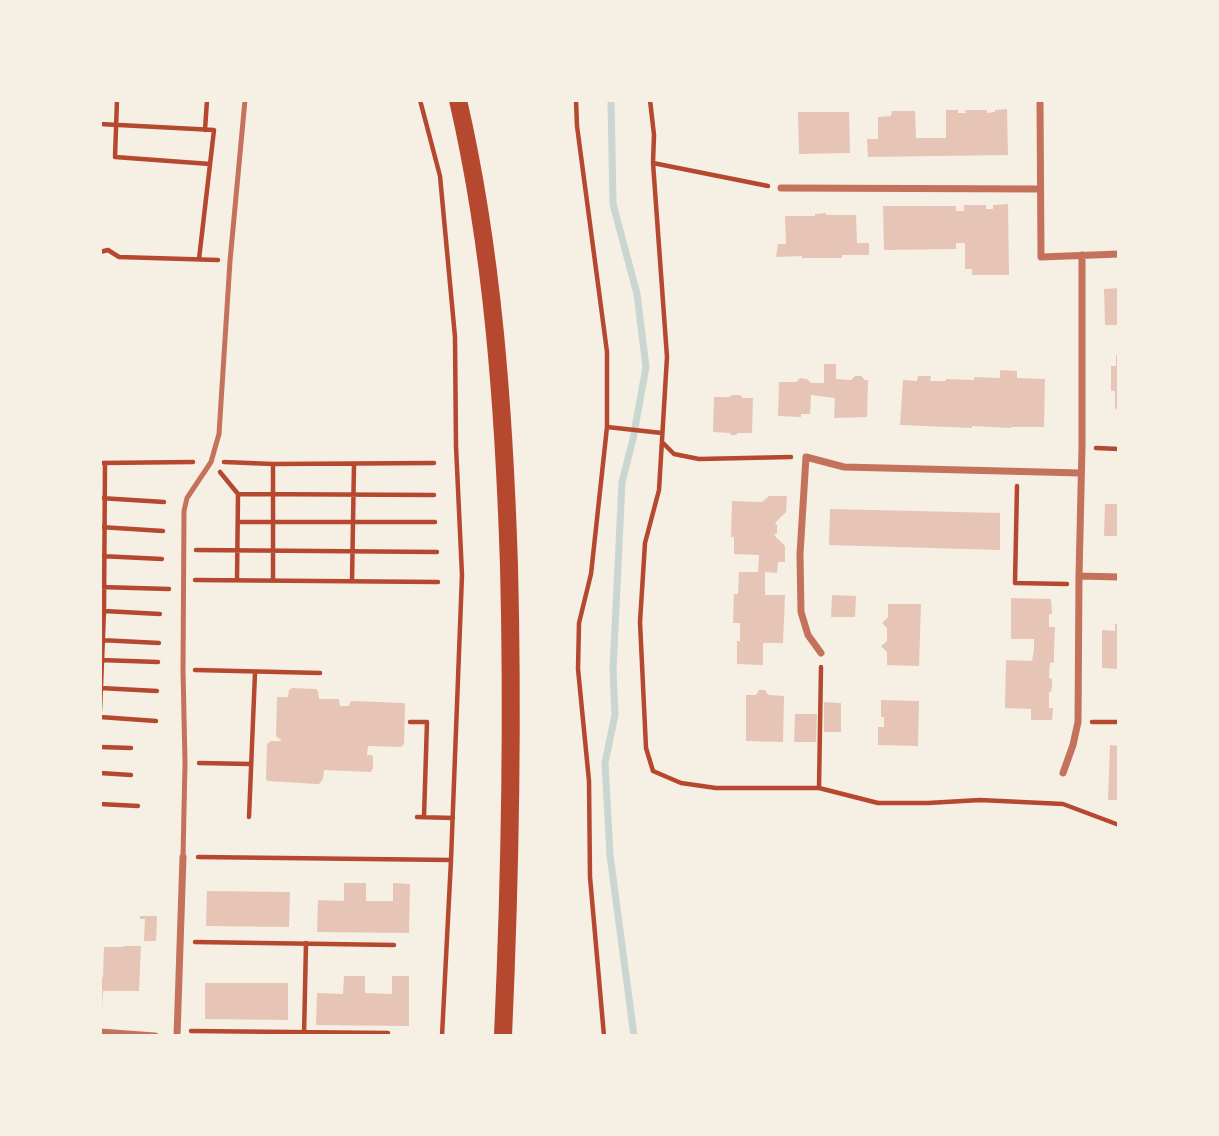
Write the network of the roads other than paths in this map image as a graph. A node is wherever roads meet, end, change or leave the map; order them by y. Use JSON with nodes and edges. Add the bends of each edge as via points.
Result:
{"nodes":[{"id":1,"x":245,"y":100,"type":"edge"},
{"id":2,"x":458,"y":100,"type":"edge"},
{"id":3,"x":1040,"y":100,"type":"edge"},
{"id":4,"x":781,"y":188,"type":"road end"},
{"id":5,"x":1040,"y":189,"type":"junction"},
{"id":6,"x":1119,"y":254,"type":"edge"},
{"id":7,"x":1083,"y":255,"type":"junction"},
{"id":8,"x":1081,"y":473,"type":"junction"},
{"id":9,"x":1119,"y":577,"type":"edge"},
{"id":10,"x":1079,"y":580,"type":"junction"},
{"id":11,"x":821,"y":653,"type":"road end"},
{"id":12,"x":1063,"y":773,"type":"dead end"},
{"id":13,"x":183,"y":857,"type":"joint"},
{"id":14,"x":100,"y":1032,"type":"edge"},
{"id":15,"x":177,"y":1034,"type":"edge"},
{"id":16,"x":155,"y":1036,"type":"edge"},
{"id":17,"x":503,"y":1036,"type":"edge"}],
"edges":[{"from":1,"to":13,"type":"lane","via":[[219,433],[211,462],[187,498],[184,511]]},
{"from":2,"to":17,"type":"main road","via":[[480,207],[491,293],[507,501],[510,795]]},
{"from":3,"to":5,"type":"street"},
{"from":4,"to":5,"type":"street"},
{"from":5,"to":7,"type":"street","via":[[1041,257]]},
{"from":6,"to":7,"type":"street"},
{"from":7,"to":8,"type":"street"},
{"from":8,"to":10,"type":"street"},
{"from":8,"to":11,"type":"street","via":[[845,467],[806,457],[801,612],[808,635]]},
{"from":9,"to":10,"type":"street"},
{"from":10,"to":12,"type":"street","via":[[1078,722]]},
{"from":13,"to":15,"type":"street"},
{"from":14,"to":16,"type":"street"}]}
